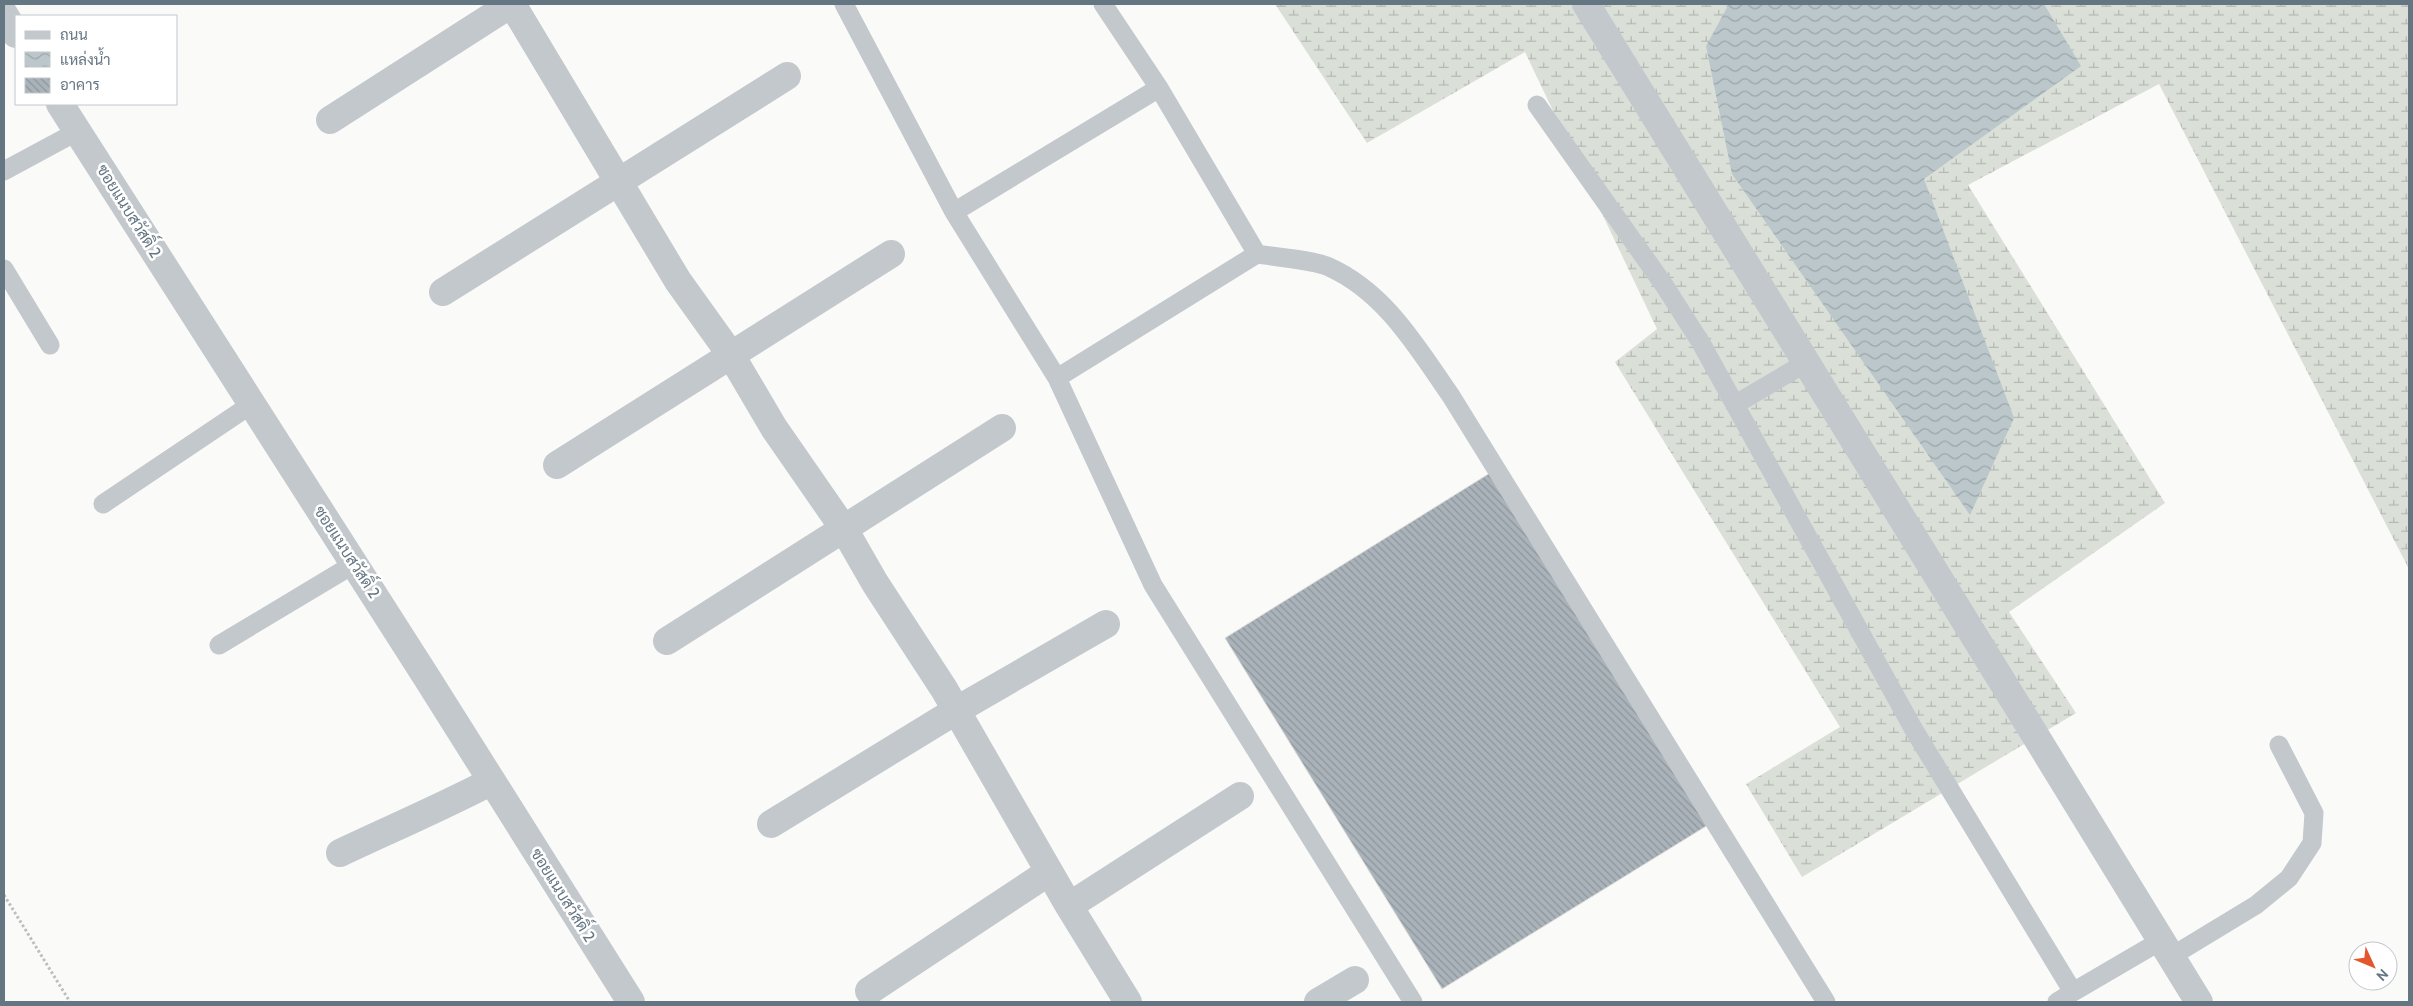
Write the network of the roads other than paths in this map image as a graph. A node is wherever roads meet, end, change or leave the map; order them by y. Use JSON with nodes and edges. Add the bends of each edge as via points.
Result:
{"nodes":[{"id":1,"x":512,"y":4,"type":"edge"},
{"id":2,"x":844,"y":4,"type":"edge"},
{"id":3,"x":1103,"y":4,"type":"edge"},
{"id":4,"x":1586,"y":4,"type":"edge"},
{"id":5,"x":4,"y":14,"type":"edge"},
{"id":6,"x":15,"y":32,"type":"edge"},
{"id":7,"x":788,"y":76,"type":"dead end"},
{"id":8,"x":1159,"y":88,"type":"junction"},
{"id":9,"x":61,"y":105,"type":"edge"},
{"id":10,"x":1536,"y":105,"type":"dead end"},
{"id":11,"x":330,"y":120,"type":"dead end"},
{"id":12,"x":78,"y":131,"type":"junction"},
{"id":13,"x":4,"y":171,"type":"edge"},
{"id":14,"x":619,"y":182,"type":"junction"},
{"id":15,"x":954,"y":212,"type":"junction"},
{"id":16,"x":891,"y":254,"type":"dead end"},
{"id":17,"x":1257,"y":254,"type":"junction"},
{"id":18,"x":4,"y":269,"type":"edge"},
{"id":19,"x":443,"y":292,"type":"dead end"},
{"id":20,"x":50,"y":346,"type":"dead end"},
{"id":21,"x":731,"y":355,"type":"junction"},
{"id":22,"x":1807,"y":362,"type":"junction"},
{"id":23,"x":1057,"y":378,"type":"junction"},
{"id":24,"x":252,"y":404,"type":"junction"},
{"id":25,"x":1736,"y":404,"type":"junction"},
{"id":26,"x":1002,"y":428,"type":"dead end"},
{"id":27,"x":558,"y":465,"type":"dead end"},
{"id":28,"x":103,"y":504,"type":"dead end"},
{"id":29,"x":844,"y":529,"type":"junction"},
{"id":30,"x":354,"y":564,"type":"junction"},
{"id":31,"x":1106,"y":624,"type":"dead end"},
{"id":32,"x":667,"y":641,"type":"dead end"},
{"id":33,"x":220,"y":645,"type":"dead end"},
{"id":34,"x":957,"y":710,"type":"junction"},
{"id":35,"x":2279,"y":744,"type":"dead end"},
{"id":36,"x":492,"y":782,"type":"junction"},
{"id":37,"x":1240,"y":796,"type":"dead end"},
{"id":38,"x":770,"y":824,"type":"dead end"},
{"id":39,"x":340,"y":853,"type":"dead end"},
{"id":40,"x":1050,"y":872,"type":"junction"},
{"id":41,"x":1069,"y":906,"type":"junction"},
{"id":42,"x":2167,"y":948,"type":"junction"},
{"id":43,"x":1355,"y":980,"type":"dead end"},
{"id":44,"x":869,"y":991,"type":"dead end"},
{"id":45,"x":2073,"y":992,"type":"junction"},
{"id":46,"x":631,"y":1002,"type":"edge"},
{"id":47,"x":1128,"y":1002,"type":"edge"},
{"id":48,"x":1318,"y":1002,"type":"edge"},
{"id":49,"x":1413,"y":1002,"type":"edge"},
{"id":50,"x":1826,"y":1002,"type":"edge"},
{"id":51,"x":2057,"y":1002,"type":"edge"},
{"id":52,"x":2199,"y":1002,"type":"edge"}],
"edges":[{"from":1,"to":11,"type":"street"},
{"from":1,"to":14,"type":"street"},
{"from":2,"to":15,"type":"lane"},
{"from":3,"to":8,"type":"lane"},
{"from":4,"to":22,"type":"street"},
{"from":5,"to":6,"type":"street"},
{"from":7,"to":14,"type":"street"},
{"from":8,"to":15,"type":"lane"},
{"from":8,"to":17,"type":"lane"},
{"from":9,"to":12,"type":"street","name":"ซอยแนบสวัสดิ์ 2"},
{"from":10,"to":25,"type":"lane","via":[[1664,285]]},
{"from":12,"to":13,"type":"lane"},
{"from":12,"to":24,"type":"street","name":"ซอยแนบสวัสดิ์ 2"},
{"from":14,"to":19,"type":"street"},
{"from":14,"to":21,"type":"street","via":[[678,281]]},
{"from":15,"to":23,"type":"lane"},
{"from":16,"to":21,"type":"street"},
{"from":17,"to":23,"type":"lane"},
{"from":17,"to":50,"type":"lane","via":[[1328,266],[1371,293],[1409,336],[1451,396]]},
{"from":18,"to":20,"type":"lane"},
{"from":21,"to":27,"type":"street"},
{"from":21,"to":29,"type":"street","via":[[774,428]]},
{"from":22,"to":25,"type":"lane"},
{"from":22,"to":42,"type":"street"},
{"from":23,"to":49,"type":"lane","via":[[1153,585]]},
{"from":24,"to":28,"type":"lane"},
{"from":24,"to":30,"type":"street","name":"ซอยแนบสวัสดิ์ 2"},
{"from":25,"to":45,"type":"lane","via":[[1914,730]]},
{"from":26,"to":29,"type":"street"},
{"from":29,"to":32,"type":"street"},
{"from":29,"to":34,"type":"street"},
{"from":30,"to":33,"type":"lane"},
{"from":30,"to":36,"type":"street","name":"ซอยแนบสวัสดิ์ 2"},
{"from":31,"to":34,"type":"street"},
{"from":34,"to":38,"type":"street"},
{"from":34,"to":40,"type":"street"},
{"from":35,"to":42,"type":"lane","via":[[2314,813],[2312,843],[2289,878],[2256,905]]},
{"from":36,"to":39,"type":"street"},
{"from":36,"to":46,"type":"street","name":"ซอยแนบสวัสดิ์ 2"},
{"from":37,"to":41,"type":"street"},
{"from":40,"to":41,"type":"street"},
{"from":40,"to":44,"type":"street"},
{"from":41,"to":47,"type":"street"},
{"from":42,"to":45,"type":"lane"},
{"from":42,"to":52,"type":"street"},
{"from":43,"to":48,"type":"street"},
{"from":45,"to":51,"type":"lane"}]}
